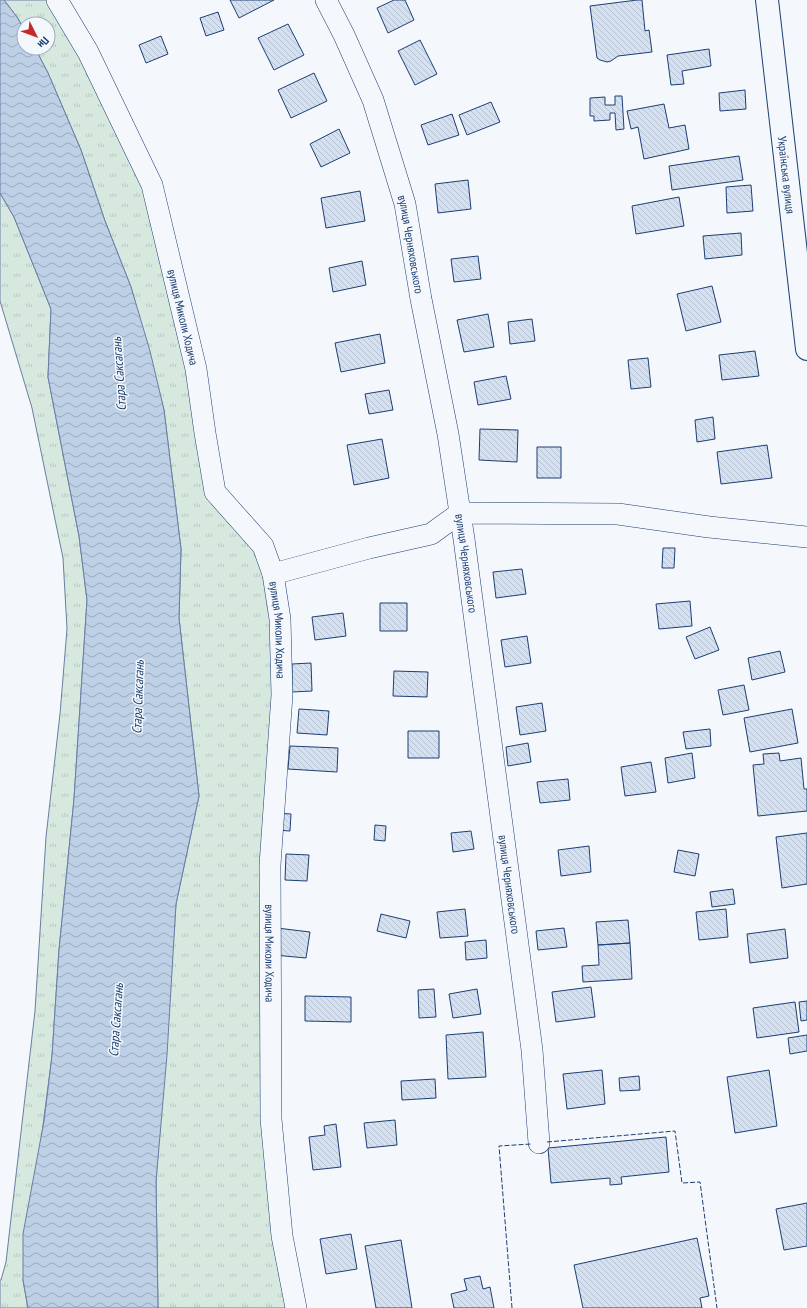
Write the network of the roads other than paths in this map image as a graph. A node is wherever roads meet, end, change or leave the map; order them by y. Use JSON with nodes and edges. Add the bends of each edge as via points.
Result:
{"nodes":[{"id":1,"x":56,"y":0,"type":"edge"},
{"id":2,"x":326,"y":0,"type":"edge"},
{"id":3,"x":767,"y":0,"type":"edge"},
{"id":4,"x":807,"y":349,"type":"edge"},
{"id":5,"x":460,"y":513,"type":"junction"},
{"id":6,"x":807,"y":537,"type":"edge"},
{"id":7,"x":273,"y":574,"type":"junction"},
{"id":8,"x":539,"y":1143,"type":"dead end"},
{"id":9,"x":296,"y":1308,"type":"edge"}],
"edges":[{"from":1,"to":7,"type":"street","name":"вулиця Миколи Ходича","via":[[88,52],[152,185],[196,369],[215,492],[262,546]]},
{"from":2,"to":5,"type":"street","name":"вулиця Черняховського","via":[[373,100],[405,204],[448,434]]},
{"from":3,"to":4,"type":"street","name":"Українська вулиця"},
{"from":5,"to":6,"type":"street","via":[[618,514],[716,528]]},
{"from":5,"to":7,"type":"street","via":[[432,534]]},
{"from":5,"to":8,"type":"street","name":"вулиця Черняховського","via":[[532,1050]]},
{"from":7,"to":9,"type":"street","name":"вулиця Миколи Ходича","via":[[280,619],[282,695],[270,865],[271,1119],[282,1236]]}]}
